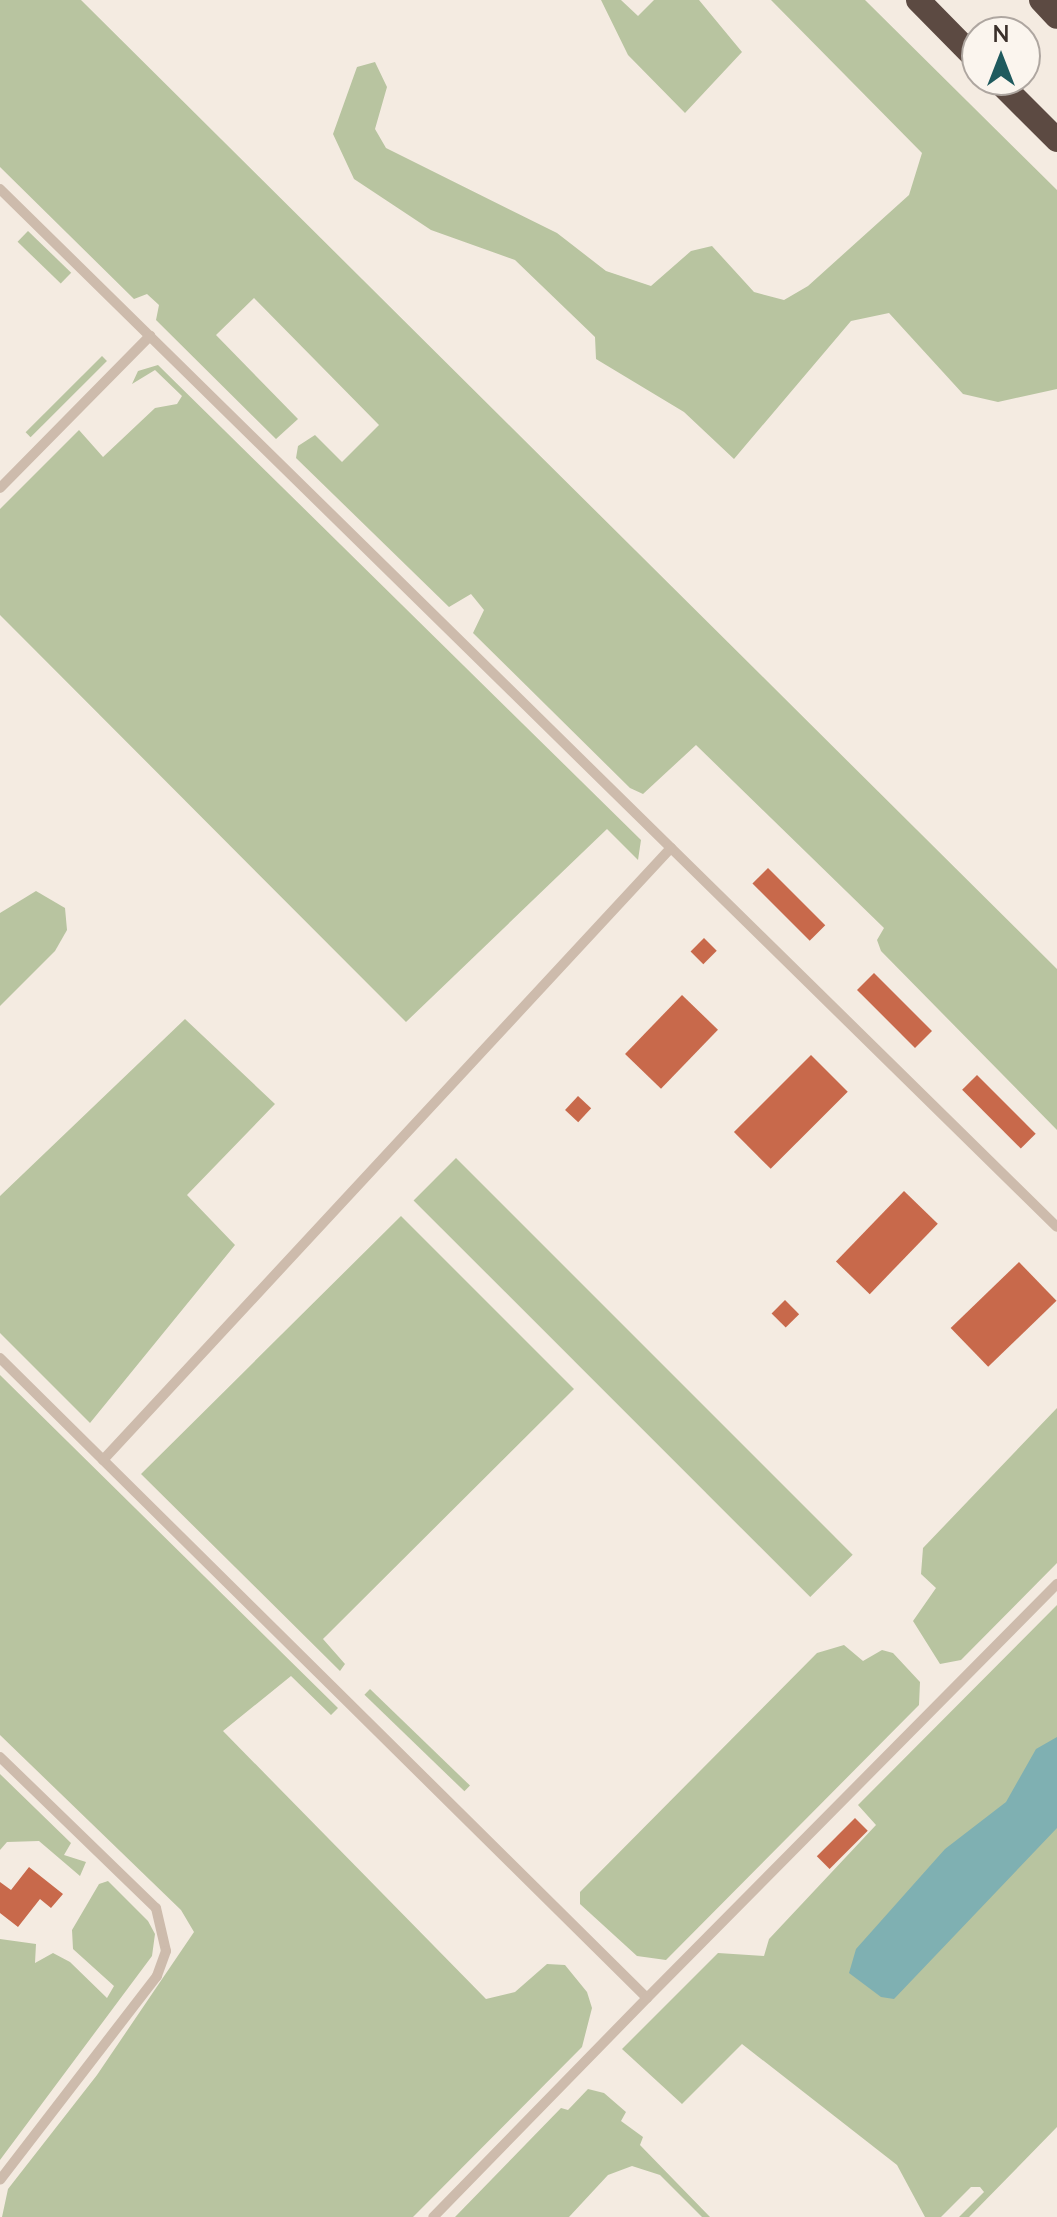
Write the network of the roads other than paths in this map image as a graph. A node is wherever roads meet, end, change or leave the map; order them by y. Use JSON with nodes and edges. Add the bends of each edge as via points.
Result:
{"nodes":[{"id":1,"x":1041,"y":0,"type":"edge"},
{"id":2,"x":918,"y":1,"type":"edge"},
{"id":3,"x":1057,"y":17,"type":"edge"},
{"id":4,"x":961,"y":44,"type":"edge"},
{"id":5,"x":1013,"y":96,"type":"edge"},
{"id":6,"x":1057,"y":140,"type":"edge"},
{"id":7,"x":0,"y":189,"type":"edge"},
{"id":8,"x":150,"y":336,"type":"junction"},
{"id":9,"x":0,"y":488,"type":"edge"},
{"id":10,"x":671,"y":848,"type":"junction"},
{"id":11,"x":1057,"y":1227,"type":"edge"},
{"id":12,"x":0,"y":1358,"type":"edge"},
{"id":13,"x":103,"y":1460,"type":"junction"},
{"id":14,"x":1057,"y":1584,"type":"edge"},
{"id":15,"x":0,"y":1757,"type":"edge"},
{"id":16,"x":647,"y":1998,"type":"junction"},
{"id":17,"x":0,"y":2180,"type":"edge"},
{"id":18,"x":433,"y":2217,"type":"edge"}],
"edges":[{"from":1,"to":3,"type":"highway"},
{"from":2,"to":4,"type":"highway"},
{"from":5,"to":6,"type":"highway"},
{"from":7,"to":8,"type":"lane"},
{"from":8,"to":9,"type":"lane"},
{"from":8,"to":10,"type":"lane"},
{"from":10,"to":11,"type":"lane"},
{"from":10,"to":13,"type":"lane"},
{"from":12,"to":13,"type":"lane"},
{"from":13,"to":16,"type":"lane"},
{"from":14,"to":16,"type":"lane"},
{"from":15,"to":17,"type":"lane","via":[[156,1908],[166,1951],[157,1976]]},
{"from":16,"to":18,"type":"lane"}]}
